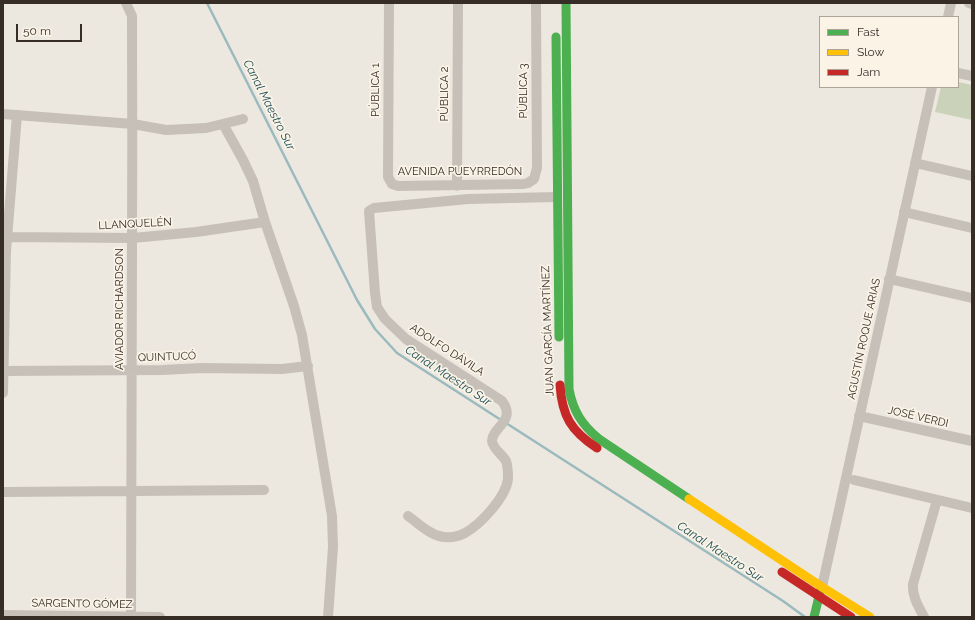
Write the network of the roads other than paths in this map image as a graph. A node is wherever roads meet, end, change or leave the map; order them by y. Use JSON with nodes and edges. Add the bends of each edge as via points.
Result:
{"nodes":[{"id":1,"x":126,"y":3,"type":"edge"},
{"id":2,"x":388,"y":3,"type":"edge"},
{"id":3,"x":458,"y":3,"type":"edge"},
{"id":4,"x":536,"y":3,"type":"edge"},
{"id":5,"x":566,"y":3,"type":"edge"},
{"id":6,"x":951,"y":3,"type":"edge"},
{"id":7,"x":969,"y":3,"type":"edge"},
{"id":8,"x":972,"y":4,"type":"edge"},
{"id":9,"x":948,"y":16,"type":"edge"},
{"id":10,"x":556,"y":30,"type":"dead end"},
{"id":11,"x":959,"y":73,"type":"edge"},
{"id":12,"x":972,"y":76,"type":"edge"},
{"id":13,"x":932,"y":88,"type":"edge"},
{"id":14,"x":3,"y":114,"type":"edge"},
{"id":15,"x":17,"y":115,"type":"junction"},
{"id":16,"x":243,"y":118,"type":"dead end"},
{"id":17,"x":133,"y":124,"type":"junction"},
{"id":18,"x":223,"y":124,"type":"junction"},
{"id":19,"x":915,"y":163,"type":"junction"},
{"id":20,"x":972,"y":176,"type":"edge"},
{"id":21,"x":388,"y":177,"type":"joint"},
{"id":22,"x":534,"y":179,"type":"joint"},
{"id":23,"x":457,"y":186,"type":"junction"},
{"id":24,"x":556,"y":197,"type":"junction"},
{"id":25,"x":904,"y":212,"type":"junction"},
{"id":26,"x":265,"y":222,"type":"junction"},
{"id":27,"x":972,"y":228,"type":"edge"},
{"id":28,"x":7,"y":237,"type":"junction"},
{"id":29,"x":133,"y":238,"type":"junction"},
{"id":30,"x":889,"y":279,"type":"junction"},
{"id":31,"x":4,"y":298,"type":"edge"},
{"id":32,"x":972,"y":298,"type":"edge"},
{"id":33,"x":559,"y":345,"type":"dead end"},
{"id":34,"x":560,"y":361,"type":"dead end"},
{"id":35,"x":308,"y":366,"type":"junction"},
{"id":36,"x":132,"y":370,"type":"junction"},
{"id":37,"x":4,"y":371,"type":"edge"},
{"id":38,"x":3,"y":393,"type":"edge"},
{"id":39,"x":859,"y":416,"type":"junction"},
{"id":40,"x":972,"y":441,"type":"edge"},
{"id":41,"x":854,"y":480,"type":"dead end"},
{"id":42,"x":130,"y":490,"type":"junction"},
{"id":43,"x":264,"y":490,"type":"dead end"},
{"id":44,"x":3,"y":492,"type":"edge"},
{"id":45,"x":937,"y":500,"type":"junction"},
{"id":46,"x":972,"y":508,"type":"edge"},
{"id":47,"x":408,"y":516,"type":"dead end"},
{"id":48,"x":822,"y":586,"type":"junction"},
{"id":49,"x":819,"y":597,"type":"junction"},
{"id":50,"x":3,"y":615,"type":"edge"},
{"id":51,"x":814,"y":616,"type":"edge"},
{"id":52,"x":131,"y":617,"type":"edge"},
{"id":53,"x":160,"y":617,"type":"edge"},
{"id":54,"x":328,"y":617,"type":"edge"},
{"id":55,"x":851,"y":617,"type":"edge"},
{"id":56,"x":870,"y":617,"type":"edge"},
{"id":57,"x":924,"y":617,"type":"edge"}],
"edges":[{"from":1,"to":17,"type":"street","name":"AVIADOR RICHARDSON","via":[[132,16]]},
{"from":2,"to":21,"type":"street","name":"PÚBLICA 1"},
{"from":3,"to":23,"type":"street","name":"PÚBLICA 2"},
{"from":4,"to":22,"type":"street","name":"PÚBLICA 3","via":[[537,168]]},
{"from":5,"to":48,"type":"main road","name":"JUAN GARCÍA MARTÍNEZ","via":[[569,390],[572,406],[581,422],[599,439]]},
{"from":6,"to":9,"type":"street"},
{"from":7,"to":8,"type":"street"},
{"from":10,"to":24,"type":"main road","name":"JUAN GARCÍA MARTÍNEZ"},
{"from":11,"to":12,"type":"street"},
{"from":13,"to":19,"type":"street","name":"AGUSTÍN ROQUE ARIAS"},
{"from":14,"to":15,"type":"street"},
{"from":15,"to":17,"type":"street"},
{"from":15,"to":28,"type":"street"},
{"from":16,"to":18,"type":"street"},
{"from":17,"to":18,"type":"street","via":[[166,130],[206,128]]},
{"from":17,"to":29,"type":"street","name":"AVIADOR RICHARDSON"},
{"from":18,"to":26,"type":"street","via":[[248,169]]},
{"from":19,"to":20,"type":"street"},
{"from":19,"to":25,"type":"street","name":"AGUSTÍN ROQUE ARIAS"},
{"from":21,"to":23,"type":"street","name":"AVENIDA PUEYRREDÓN","via":[[392,184],[398,186]]},
{"from":22,"to":23,"type":"street","name":"AVENIDA PUEYRREDÓN","via":[[524,184]]},
{"from":24,"to":33,"type":"main road","name":"JUAN GARCÍA MARTÍNEZ"},
{"from":24,"to":47,"type":"street","name":"ADOLFO DÁVILA","via":[[468,199],[374,208],[368,211],[377,307],[385,319],[406,339],[502,400],[507,407],[505,418],[492,442],[506,461],[506,489],[484,517],[466,532],[456,537],[444,537]]},
{"from":25,"to":27,"type":"street"},
{"from":25,"to":30,"type":"street","name":"AGUSTÍN ROQUE ARIAS"},
{"from":26,"to":29,"type":"street","name":"LLANQUELÉN"},
{"from":26,"to":35,"type":"street","via":[[294,306]]},
{"from":28,"to":29,"type":"street","name":"LLANQUELÉN"},
{"from":28,"to":31,"type":"street"},
{"from":29,"to":36,"type":"street","name":"AVIADOR RICHARDSON"},
{"from":30,"to":32,"type":"street"},
{"from":30,"to":39,"type":"street","name":"AGUSTÍN ROQUE ARIAS"},
{"from":31,"to":37,"type":"street"},
{"from":34,"to":49,"type":"main road","name":"JUAN GARCÍA MARTÍNEZ","via":[[562,407],[567,421],[578,434]]},
{"from":35,"to":36,"type":"street","name":"QUINTUCÓ","via":[[282,369]]},
{"from":35,"to":54,"type":"street","via":[[332,516],[333,548]]},
{"from":36,"to":37,"type":"street","name":"QUINTUCÓ"},
{"from":36,"to":42,"type":"street","name":"AVIADOR RICHARDSON"},
{"from":37,"to":38,"type":"street"},
{"from":39,"to":40,"type":"street","name":"JOSÉ VERDI"},
{"from":39,"to":48,"type":"street","name":"AGUSTÍN ROQUE ARIAS"},
{"from":41,"to":45,"type":"street"},
{"from":42,"to":43,"type":"street"},
{"from":42,"to":44,"type":"street"},
{"from":42,"to":52,"type":"street","name":"AVIADOR RICHARDSON"},
{"from":45,"to":46,"type":"street"},
{"from":45,"to":57,"type":"street","via":[[913,592]]},
{"from":48,"to":49,"type":"main road","name":"AGUSTÍN ROQUE ARIAS"},
{"from":48,"to":56,"type":"main road","name":"JUAN GARCÍA MARTÍNEZ"},
{"from":49,"to":51,"type":"main road","name":"AGUSTÍN ROQUE ARIAS"},
{"from":49,"to":55,"type":"main road","name":"JUAN GARCÍA MARTÍNEZ"},
{"from":50,"to":52,"type":"street","name":"SARGENTO GÓMEZ"},
{"from":52,"to":53,"type":"street","name":"SARGENTO GÓMEZ"}]}
